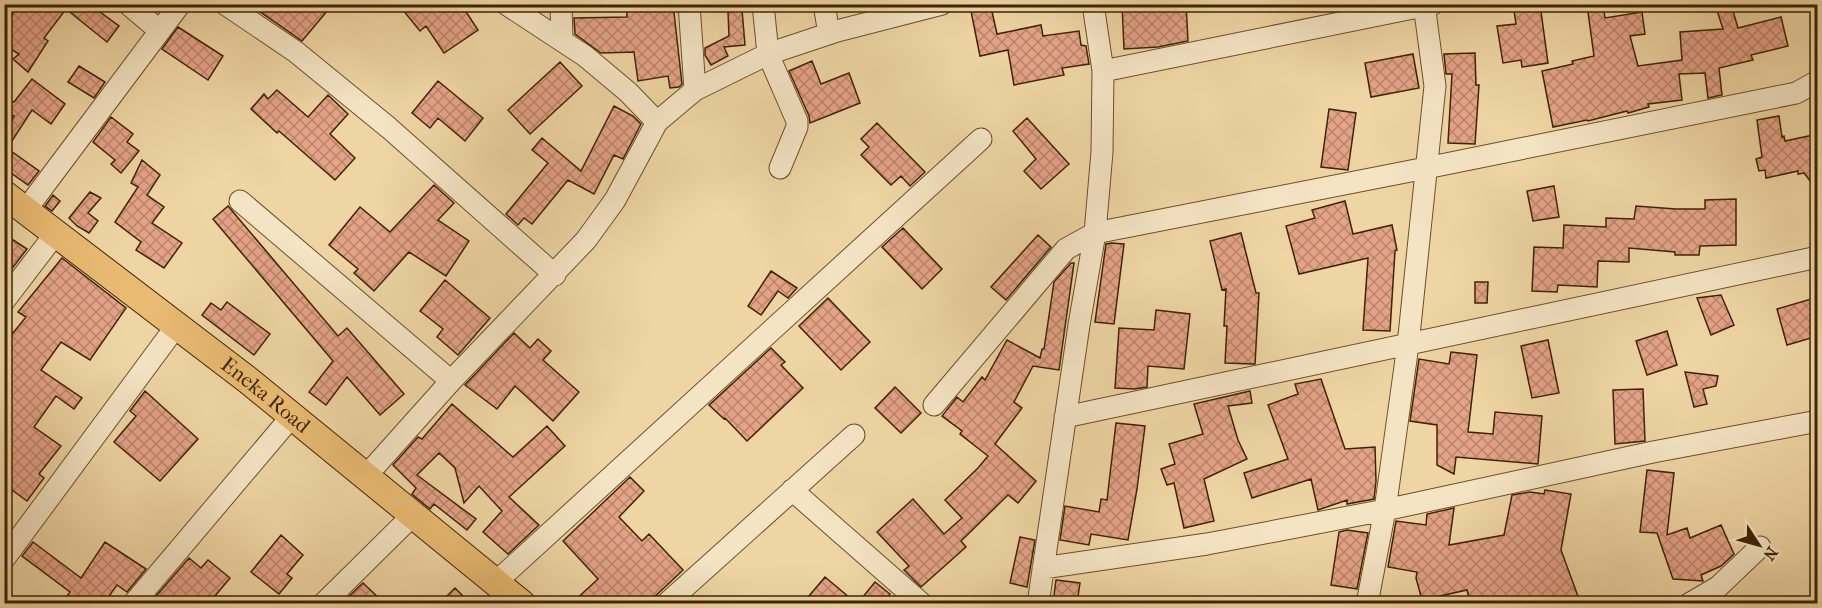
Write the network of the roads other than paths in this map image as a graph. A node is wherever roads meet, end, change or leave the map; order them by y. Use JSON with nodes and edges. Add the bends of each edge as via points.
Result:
{"nodes":[{"id":1,"x":128,"y":4,"type":"edge"},
{"id":2,"x":180,"y":4,"type":"edge"},
{"id":3,"x":225,"y":4,"type":"edge"},
{"id":4,"x":506,"y":4,"type":"edge"},
{"id":5,"x":561,"y":4,"type":"edge"},
{"id":6,"x":689,"y":4,"type":"edge"},
{"id":7,"x":763,"y":4,"type":"edge"},
{"id":8,"x":824,"y":4,"type":"edge"},
{"id":9,"x":942,"y":4,"type":"edge"},
{"id":10,"x":1093,"y":4,"type":"edge"},
{"id":11,"x":1427,"y":5,"type":"edge"},
{"id":12,"x":160,"y":31,"type":"junction"},
{"id":13,"x":829,"y":34,"type":"junction"},
{"id":14,"x":562,"y":40,"type":"junction"},
{"id":15,"x":768,"y":54,"type":"junction"},
{"id":16,"x":1103,"y":71,"type":"junction"},
{"id":17,"x":1818,"y":81,"type":"edge"},
{"id":18,"x":695,"y":90,"type":"junction"},
{"id":19,"x":657,"y":122,"type":"junction"},
{"id":20,"x":981,"y":139,"type":"dead end"},
{"id":21,"x":780,"y":168,"type":"dead end"},
{"id":22,"x":1426,"y":168,"type":"junction"},
{"id":23,"x":240,"y":201,"type":"dead end"},
{"id":24,"x":15,"y":203,"type":"edge"},
{"id":25,"x":56,"y":233,"type":"junction"},
{"id":26,"x":1095,"y":233,"type":"junction"},
{"id":27,"x":1818,"y":257,"type":"edge"},
{"id":28,"x":555,"y":274,"type":"junction"},
{"id":29,"x":4,"y":301,"type":"edge"},
{"id":30,"x":177,"y":326,"type":"junction"},
{"id":31,"x":1408,"y":345,"type":"junction"},
{"id":32,"x":451,"y":381,"type":"junction"},
{"id":33,"x":934,"y":405,"type":"dead end"},
{"id":34,"x":292,"y":416,"type":"junction"},
{"id":35,"x":1065,"y":417,"type":"junction"},
{"id":36,"x":1818,"y":421,"type":"edge"},
{"id":37,"x":854,"y":435,"type":"dead end"},
{"id":38,"x":366,"y":476,"type":"junction"},
{"id":39,"x":792,"y":490,"type":"junction"},
{"id":40,"x":1385,"y":510,"type":"junction"},
{"id":41,"x":414,"y":515,"type":"junction"},
{"id":42,"x":1760,"y":547,"type":"dead end"},
{"id":43,"x":4,"y":559,"type":"edge"},
{"id":44,"x":1043,"y":568,"type":"junction"},
{"id":45,"x":496,"y":582,"type":"junction"},
{"id":46,"x":671,"y":602,"type":"edge"},
{"id":47,"x":133,"y":603,"type":"edge"},
{"id":48,"x":323,"y":603,"type":"edge"},
{"id":49,"x":522,"y":603,"type":"edge"},
{"id":50,"x":922,"y":603,"type":"edge"},
{"id":51,"x":1038,"y":603,"type":"edge"},
{"id":52,"x":1367,"y":603,"type":"edge"},
{"id":53,"x":1689,"y":603,"type":"edge"}],
"edges":[{"from":1,"to":12,"type":"street"},
{"from":2,"to":12,"type":"street"},
{"from":3,"to":28,"type":"street","via":[[296,52],[343,90]]},
{"from":4,"to":14,"type":"street"},
{"from":5,"to":14,"type":"street"},
{"from":6,"to":18,"type":"street"},
{"from":7,"to":15,"type":"street"},
{"from":8,"to":13,"type":"street"},
{"from":9,"to":13,"type":"street"},
{"from":10,"to":16,"type":"street"},
{"from":11,"to":16,"type":"street"},
{"from":11,"to":22,"type":"street","via":[[1435,86]]},
{"from":12,"to":24,"type":"street"},
{"from":13,"to":15,"type":"street"},
{"from":14,"to":19,"type":"street","via":[[628,92]]},
{"from":15,"to":18,"type":"street"},
{"from":15,"to":21,"type":"street","via":[[797,121]]},
{"from":16,"to":26,"type":"street"},
{"from":17,"to":22,"type":"street","via":[[1796,93]]},
{"from":18,"to":19,"type":"street"},
{"from":19,"to":28,"type":"street","via":[[615,200]]},
{"from":20,"to":45,"type":"street"},
{"from":22,"to":26,"type":"street"},
{"from":22,"to":31,"type":"street"},
{"from":23,"to":32,"type":"street"},
{"from":24,"to":25,"type":"main road","name":"Eneka Road"},
{"from":25,"to":29,"type":"street"},
{"from":25,"to":30,"type":"main road","name":"Eneka Road"},
{"from":26,"to":33,"type":"street","via":[[1066,249]]},
{"from":26,"to":35,"type":"street"},
{"from":27,"to":31,"type":"street"},
{"from":28,"to":32,"type":"street"},
{"from":30,"to":34,"type":"main road","name":"Eneka Road"},
{"from":30,"to":43,"type":"street"},
{"from":31,"to":35,"type":"street"},
{"from":31,"to":40,"type":"street"},
{"from":32,"to":38,"type":"street"},
{"from":34,"to":38,"type":"main road","name":"Eneka Road"},
{"from":34,"to":47,"type":"street"},
{"from":35,"to":44,"type":"street"},
{"from":36,"to":40,"type":"street"},
{"from":37,"to":39,"type":"street"},
{"from":38,"to":41,"type":"main road","name":"Eneka Road"},
{"from":39,"to":46,"type":"street"},
{"from":39,"to":50,"type":"street"},
{"from":40,"to":44,"type":"street","via":[[1207,544]]},
{"from":40,"to":52,"type":"street"},
{"from":41,"to":45,"type":"main road","name":"Eneka Road"},
{"from":41,"to":48,"type":"street"},
{"from":42,"to":53,"type":"street","via":[[1718,587]]},
{"from":44,"to":51,"type":"street"},
{"from":45,"to":49,"type":"main road","name":"Eneka Road"}]}
